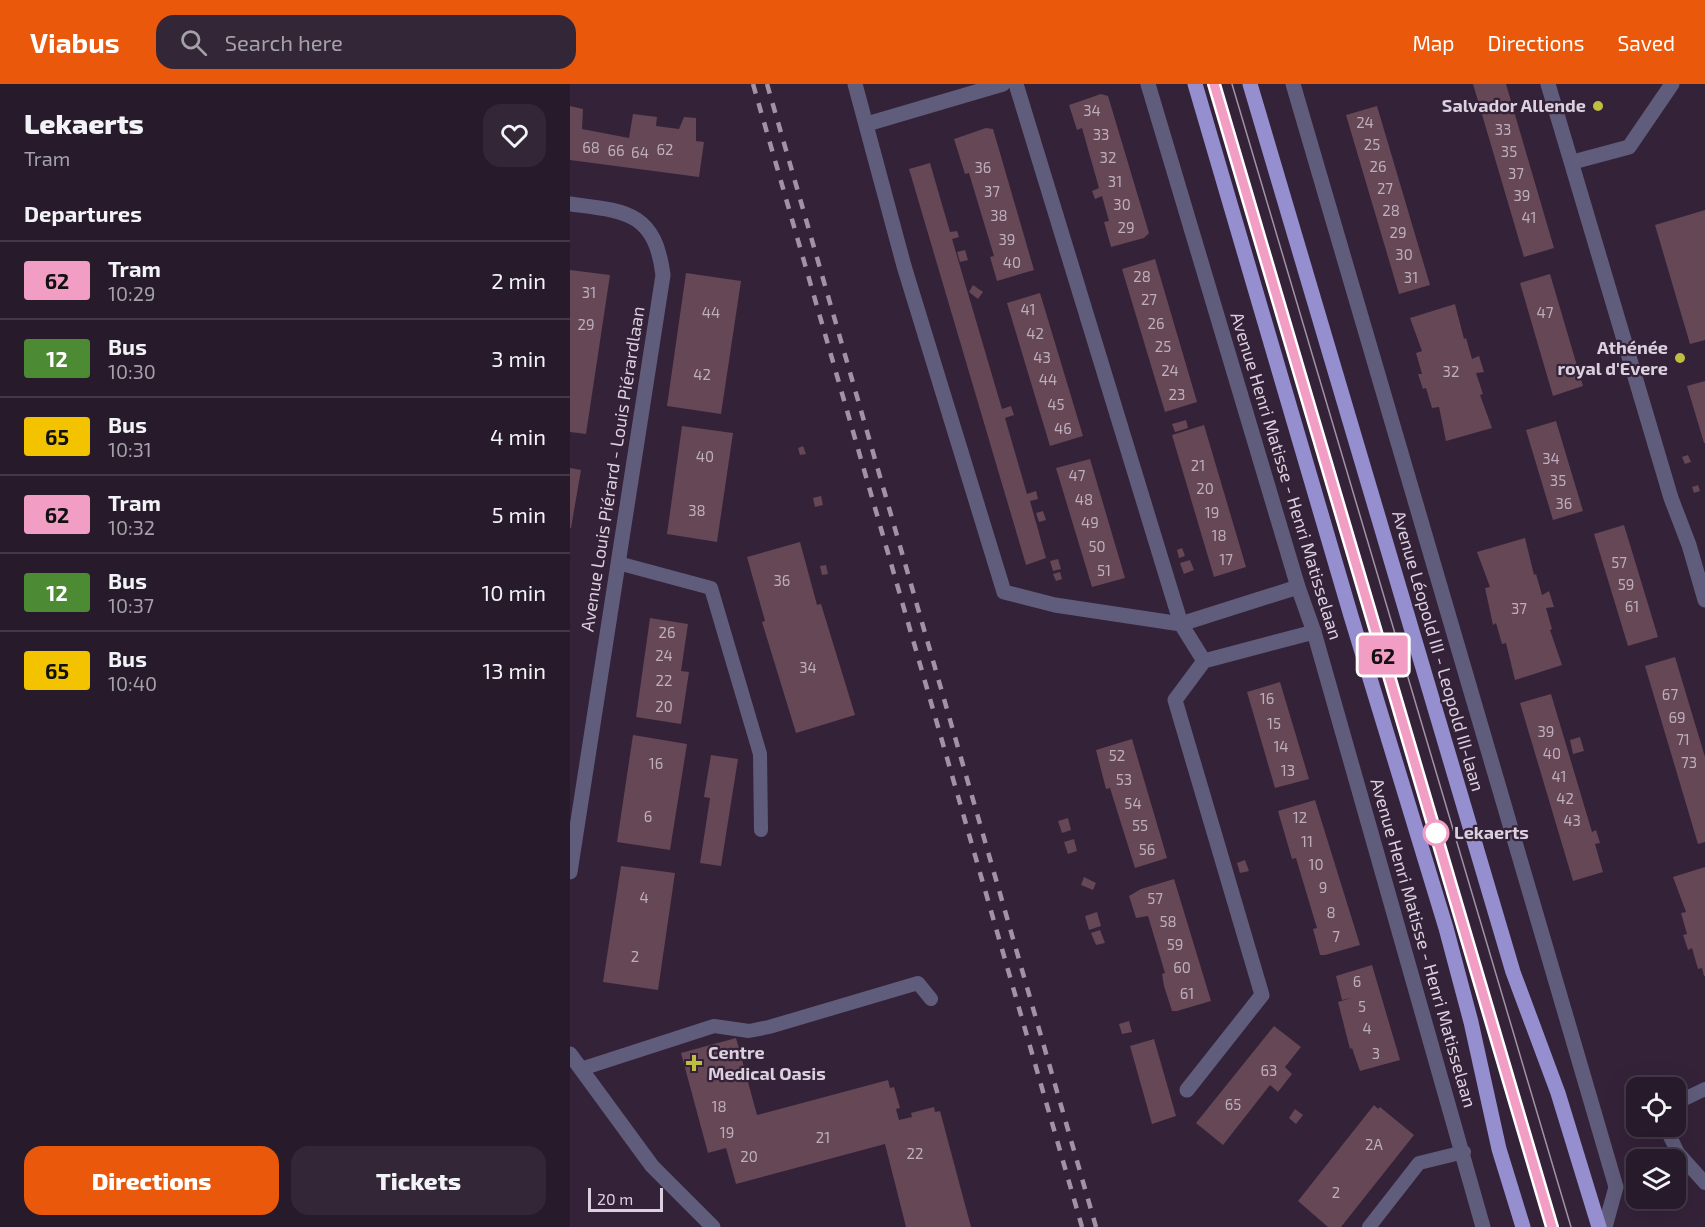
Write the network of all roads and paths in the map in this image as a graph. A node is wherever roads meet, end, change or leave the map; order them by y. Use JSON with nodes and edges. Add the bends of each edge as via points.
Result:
{"nodes":[{"id":1,"x":855,"y":84,"type":"edge"},
{"id":2,"x":1004,"y":84,"type":"edge"},
{"id":3,"x":1016,"y":84,"type":"edge"},
{"id":4,"x":1148,"y":84,"type":"edge"},
{"id":5,"x":1195,"y":84,"type":"edge"},
{"id":6,"x":1250,"y":84,"type":"edge"},
{"id":7,"x":1293,"y":84,"type":"edge"},
{"id":8,"x":1548,"y":84,"type":"edge"},
{"id":9,"x":1672,"y":84,"type":"edge"},
{"id":10,"x":867,"y":124,"type":"junction"},
{"id":11,"x":1574,"y":162,"type":"junction"},
{"id":12,"x":570,"y":204,"type":"edge"},
{"id":13,"x":618,"y":563,"type":"junction"},
{"id":14,"x":1298,"y":587,"type":"junction"},
{"id":15,"x":1705,"y":600,"type":"edge"},
{"id":16,"x":1181,"y":624,"type":"junction"},
{"id":17,"x":1314,"y":632,"type":"junction"},
{"id":18,"x":1204,"y":661,"type":"junction"},
{"id":19,"x":761,"y":830,"type":"dead end"},
{"id":20,"x":570,"y":872,"type":"edge"},
{"id":21,"x":931,"y":999,"type":"dead end"},
{"id":22,"x":570,"y":1054,"type":"edge"},
{"id":23,"x":581,"y":1070,"type":"junction"},
{"id":24,"x":1705,"y":1089,"type":"edge"},
{"id":25,"x":1186,"y":1090,"type":"dead end"},
{"id":26,"x":1686,"y":1098,"type":"edge"},
{"id":27,"x":1670,"y":1137,"type":"edge"},
{"id":28,"x":1464,"y":1152,"type":"junction"},
{"id":29,"x":1705,"y":1183,"type":"edge"},
{"id":30,"x":1380,"y":1221,"type":"edge"},
{"id":31,"x":713,"y":1227,"type":"edge"},
{"id":32,"x":1368,"y":1227,"type":"edge"},
{"id":33,"x":1483,"y":1227,"type":"edge"},
{"id":34,"x":1523,"y":1227,"type":"edge"},
{"id":35,"x":1599,"y":1227,"type":"edge"},
{"id":36,"x":1605,"y":1227,"type":"edge"}],
"edges":[{"from":1,"to":10,"type":"street"},
{"from":2,"to":10,"type":"street"},
{"from":3,"to":16,"type":"street"},
{"from":4,"to":14,"type":"street","name":"Avenue Henri Matisse - Henri Matisselaan"},
{"from":5,"to":34,"type":"main road","via":[[1446,928],[1498,1149]]},
{"from":6,"to":35,"type":"main road","name":"Avenue Léopold III - Leopold III-laan","via":[[1503,939],[1558,1093]]},
{"from":7,"to":36,"type":"street","via":[[1616,1187]]},
{"from":8,"to":11,"type":"street"},
{"from":9,"to":11,"type":"street","via":[[1629,147]]},
{"from":10,"to":16,"type":"street","via":[[904,266],[1004,592]]},
{"from":11,"to":15,"type":"street","via":[[1671,498]]},
{"from":12,"to":13,"type":"street","name":"Avenue Louis Piérard - Louis Piérardlaan","via":[[617,210],[634,217],[648,229],[660,251],[663,275]]},
{"from":13,"to":19,"type":"lane","via":[[711,588],[760,754]]},
{"from":13,"to":20,"type":"street","name":"Avenue Louis Piérard - Louis Piérardlaan"},
{"from":14,"to":16,"type":"street"},
{"from":14,"to":17,"type":"street","name":"Avenue Henri Matisse - Henri Matisselaan"},
{"from":16,"to":18,"type":"street"},
{"from":17,"to":18,"type":"street"},
{"from":17,"to":28,"type":"street","name":"Avenue Henri Matisse - Henri Matisselaan"},
{"from":18,"to":25,"type":"street","via":[[1175,699],[1262,995]]},
{"from":21,"to":23,"type":"lane","via":[[918,983],[768,1027],[749,1031],[714,1026]]},
{"from":22,"to":23,"type":"street"},
{"from":23,"to":31,"type":"street","via":[[652,1166]]},
{"from":24,"to":26,"type":"lane"},
{"from":27,"to":29,"type":"lane","via":[[1678,1154]]},
{"from":28,"to":30,"type":"lane","via":[[1419,1163]]},
{"from":28,"to":33,"type":"street","name":"Avenue Henri Matisse - Henri Matisselaan"},
{"from":30,"to":32,"type":"lane"}]}
